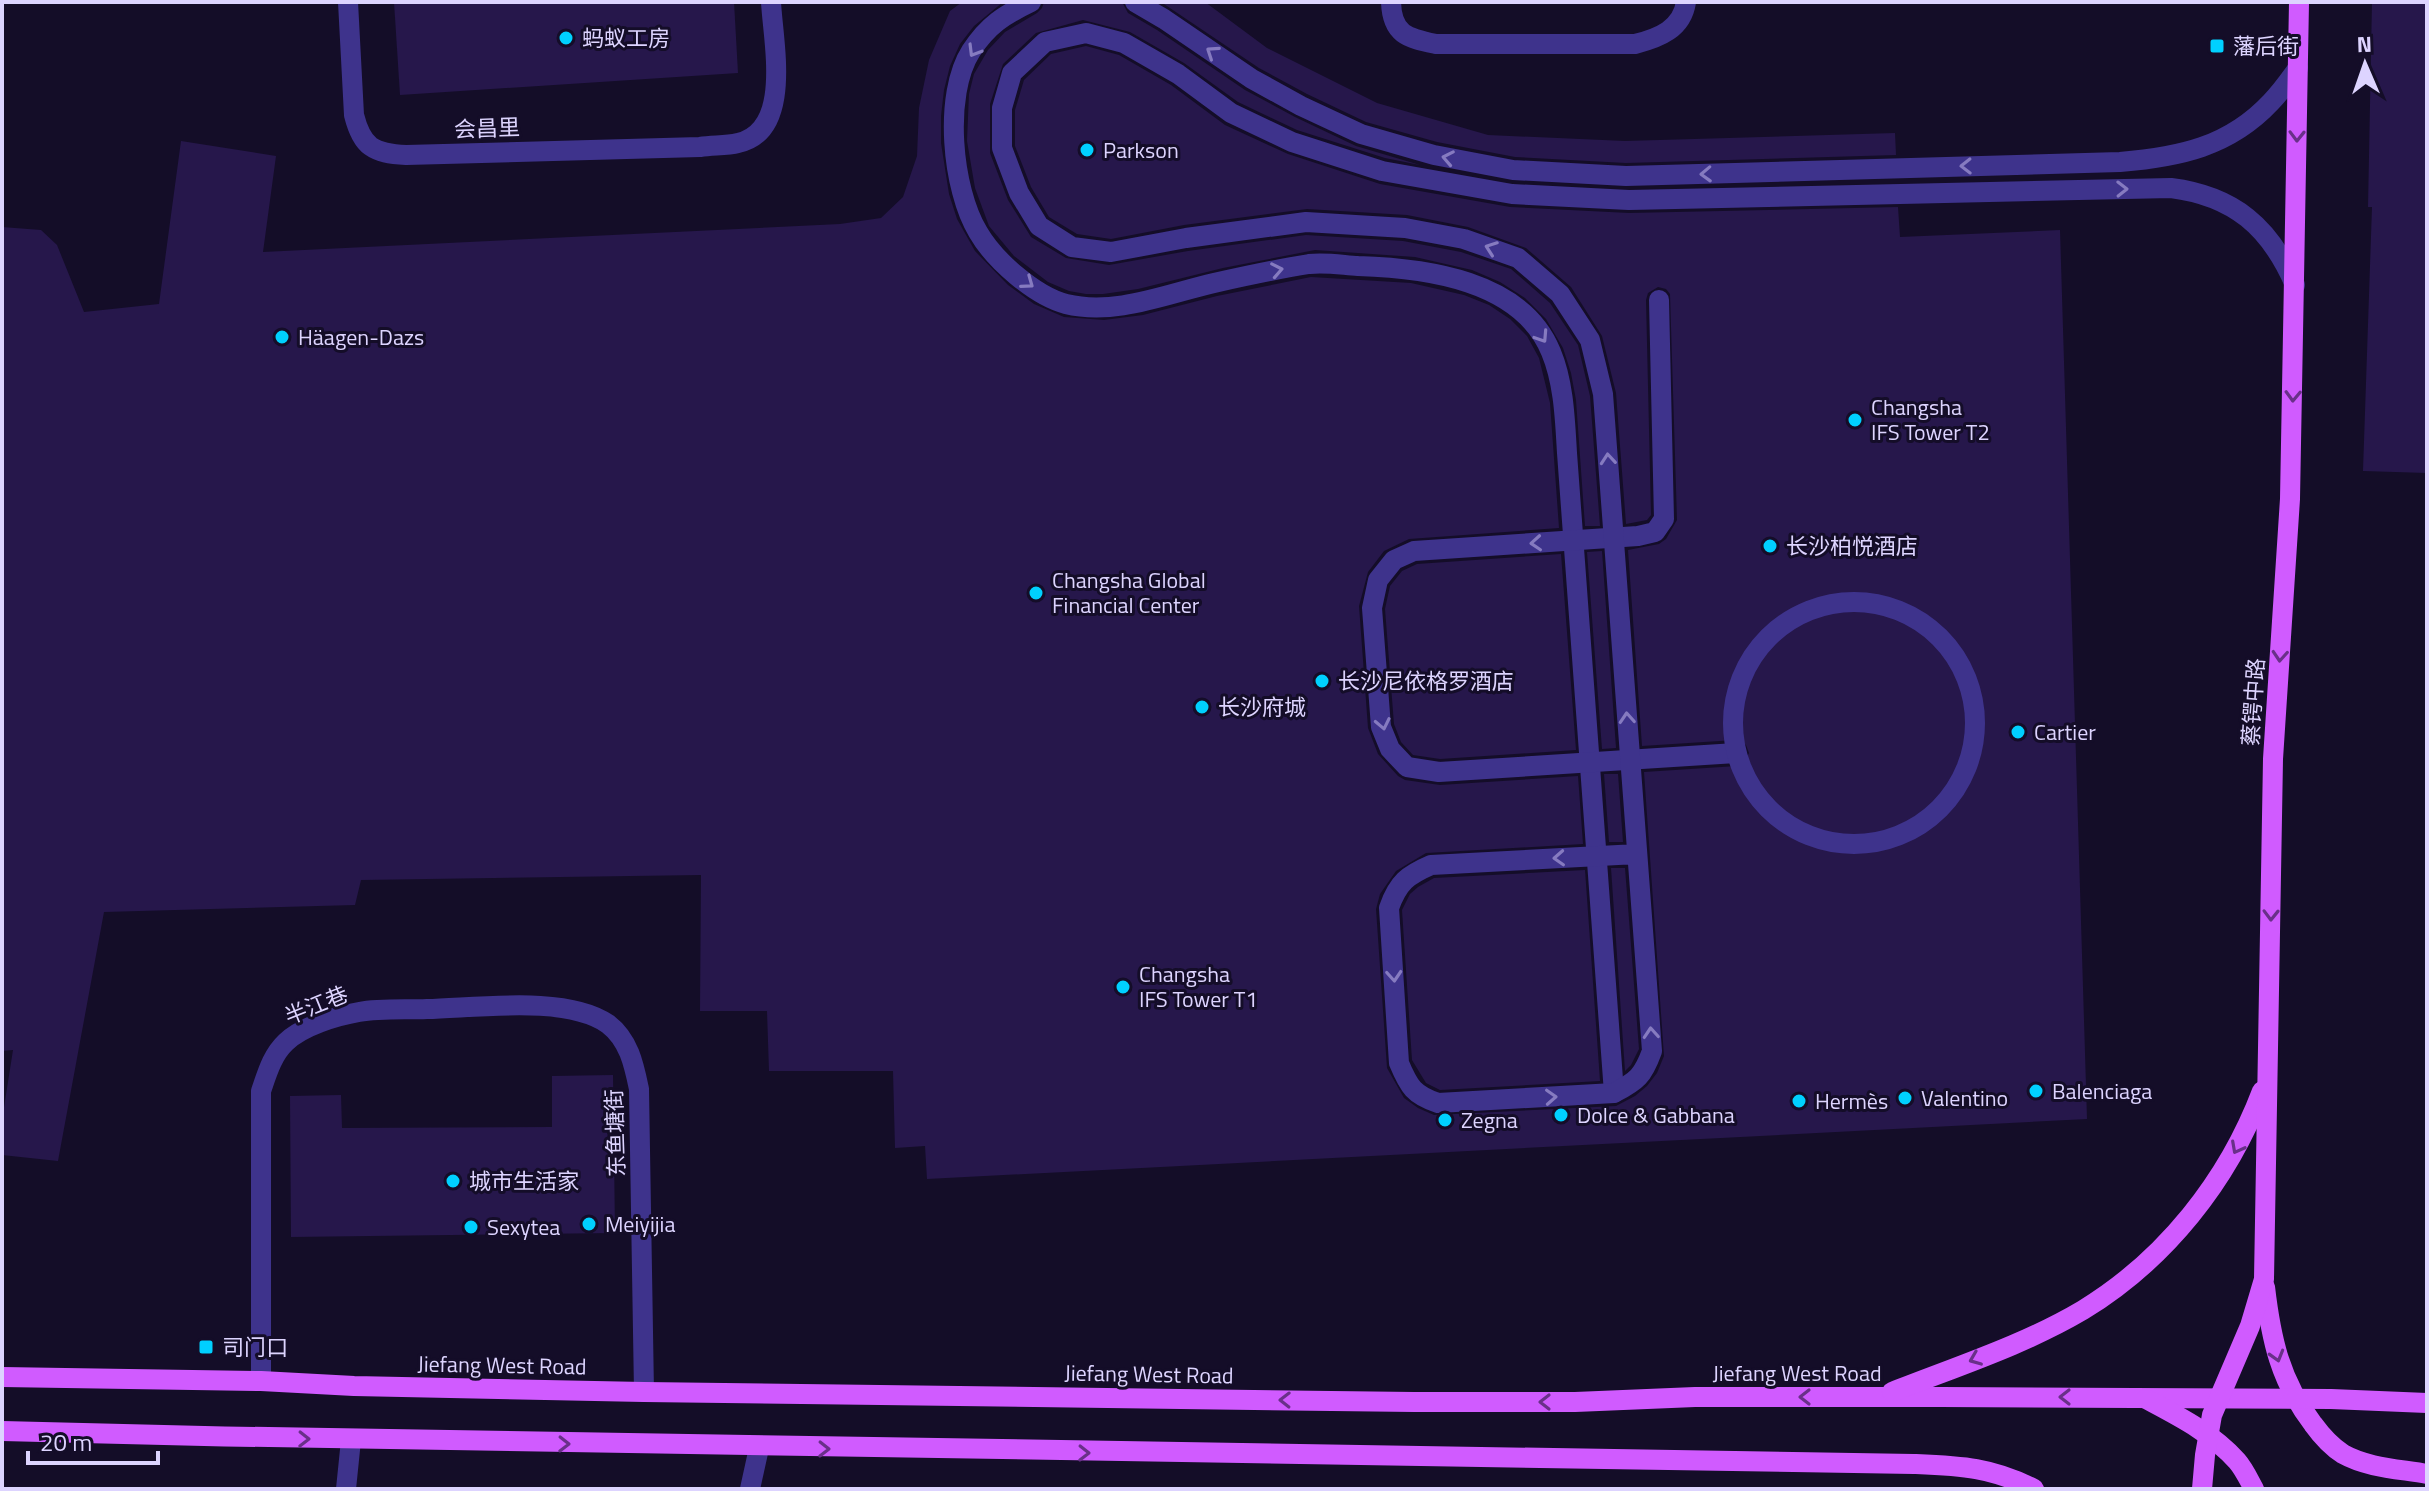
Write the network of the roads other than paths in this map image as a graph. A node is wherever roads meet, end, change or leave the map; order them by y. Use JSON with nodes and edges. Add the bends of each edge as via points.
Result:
{"nodes":[{"id":1,"x":348,"y":2,"type":"edge"},
{"id":2,"x":771,"y":2,"type":"edge"},
{"id":3,"x":1031,"y":2,"type":"edge"},
{"id":4,"x":1135,"y":2,"type":"edge"},
{"id":5,"x":1391,"y":2,"type":"edge"},
{"id":6,"x":1686,"y":2,"type":"edge"},
{"id":7,"x":2299,"y":2,"type":"edge"},
{"id":8,"x":2298,"y":68,"type":"junction"},
{"id":9,"x":2295,"y":285,"type":"junction"},
{"id":10,"x":1659,"y":300,"type":"dead end"},
{"id":11,"x":1614,"y":537,"type":"junction"},
{"id":12,"x":1573,"y":540,"type":"junction"},
{"id":13,"x":1736,"y":753,"type":"junction"},
{"id":14,"x":1630,"y":761,"type":"junction"},
{"id":15,"x":1589,"y":764,"type":"junction"},
{"id":16,"x":1637,"y":854,"type":"junction"},
{"id":17,"x":1596,"y":856,"type":"junction"},
{"id":18,"x":608,"y":1025,"type":"joint"},
{"id":19,"x":2267,"y":1076,"type":"junction"},
{"id":20,"x":1614,"y":1093,"type":"junction"},
{"id":21,"x":2264,"y":1279,"type":"junction"},
{"id":22,"x":2,"y":1377,"type":"edge"},
{"id":23,"x":261,"y":1381,"type":"junction"},
{"id":24,"x":644,"y":1392,"type":"junction"},
{"id":25,"x":1878,"y":1397,"type":"junction"},
{"id":26,"x":2143,"y":1398,"type":"junction"},
{"id":27,"x":2220,"y":1398,"type":"junction"},
{"id":28,"x":2296,"y":1399,"type":"junction"},
{"id":29,"x":2427,"y":1403,"type":"edge"},
{"id":30,"x":2,"y":1431,"type":"edge"},
{"id":31,"x":2209,"y":1436,"type":"junction"},
{"id":32,"x":351,"y":1440,"type":"junction"},
{"id":33,"x":759,"y":1448,"type":"junction"},
{"id":34,"x":2427,"y":1474,"type":"edge"},
{"id":35,"x":346,"y":1489,"type":"edge"},
{"id":36,"x":750,"y":1489,"type":"edge"},
{"id":37,"x":2034,"y":1489,"type":"edge"},
{"id":38,"x":2202,"y":1489,"type":"edge"},
{"id":39,"x":2254,"y":1489,"type":"edge"}],
"edges":[{"from":1,"to":2,"type":"street","name":"会昌里","via":[[358,132],[369,147],[387,154],[740,143],[766,125],[774,108]]},
{"from":3,"to":12,"type":"street","one_way":true,"via":[[1000,16],[970,52],[956,93],[953,141],[962,193],[978,233],[1003,264],[1064,303],[1101,309],[1312,264],[1405,268],[1499,295],[1528,316],[1551,351],[1563,401]]},
{"from":8,"to":4,"type":"street","one_way":true,"via":[[2248,124],[2218,142],[2156,159],[1626,176],[1513,170],[1361,134],[1252,79]]},
{"from":5,"to":6,"type":"street","via":[[1396,27],[1409,38],[1436,44],[1635,44],[1674,28]]},
{"from":7,"to":8,"type":"main road","name":"蔡锷中路"},
{"from":8,"to":9,"type":"main road","name":"蔡锷中路","one_way":true},
{"from":11,"to":9,"type":"street","one_way":true,"via":[[1603,394],[1590,340],[1560,294],[1518,258],[1464,239],[1405,228],[1306,222],[1111,252],[1072,247],[1039,226],[1002,148],[1002,108],[1012,73],[1045,42],[1086,33],[1124,43],[1231,113],[1292,142],[1382,171],[1512,194],[1629,200],[2197,191],[2244,215],[2283,258]]},
{"from":9,"to":19,"type":"main road","name":"蔡锷中路","one_way":true,"via":[[2290,499],[2273,759]]},
{"from":10,"to":11,"type":"street","via":[[1664,519],[1655,532]]},
{"from":11,"to":12,"type":"street"},
{"from":14,"to":11,"type":"street","one_way":true},
{"from":12,"to":15,"type":"street"},
{"from":12,"to":15,"type":"street","one_way":true,"via":[[1414,551],[1394,560],[1378,580],[1372,608],[1381,727],[1390,749],[1407,767],[1439,772]]},
{"from":13,"to":13,"type":"street","via":[[1753,791],[1781,820],[1817,838],[1857,844],[1897,837],[1932,816],[1959,786],[1974,748],[1976,708],[1964,670],[1942,637],[1910,614],[1871,602],[1831,603],[1794,617],[1763,642],[1741,675],[1732,714]]},
{"from":13,"to":14,"type":"street"},
{"from":14,"to":15,"type":"street"},
{"from":14,"to":16,"type":"street"},
{"from":15,"to":17,"type":"street"},
{"from":16,"to":17,"type":"street"},
{"from":20,"to":16,"type":"street","one_way":true,"via":[[1645,1070],[1652,1051]]},
{"from":17,"to":20,"type":"street"},
{"from":17,"to":20,"type":"street","one_way":true,"via":[[1431,865],[1412,873],[1395,890],[1389,908],[1399,1063],[1420,1097],[1438,1103]]},
{"from":18,"to":23,"type":"street","name":"半江巷","via":[[588,1014],[531,1006],[361,1012],[305,1030],[285,1043],[270,1064],[261,1091]]},
{"from":18,"to":24,"type":"street","name":"东鱼塘街","via":[[623,1040],[639,1089]]},
{"from":19,"to":21,"type":"main road","name":"蔡锷中路"},
{"from":19,"to":25,"type":"main road","one_way":true,"via":[[2228,1164],[2177,1231],[2118,1286],[2032,1336]]},
{"from":21,"to":27,"type":"main road","name":"蔡锷中路"},
{"from":21,"to":28,"type":"main road","one_way":true,"via":[[2273,1342]]},
{"from":22,"to":23,"type":"main road","name":"Jiefang West Road"},
{"from":23,"to":24,"type":"main road","name":"Jiefang West Road"},
{"from":25,"to":24,"type":"main road","name":"Jiefang West Road","one_way":true,"via":[[1414,1402]]},
{"from":26,"to":25,"type":"main road","name":"Jiefang West Road","one_way":true},
{"from":26,"to":27,"type":"main road","name":"Jiefang West Road"},
{"from":26,"to":31,"type":"main road"},
{"from":27,"to":28,"type":"main road","name":"Jiefang West Road"},
{"from":27,"to":31,"type":"main road","name":"蔡锷中路"},
{"from":28,"to":29,"type":"main road","name":"Jiefang West Road"},
{"from":28,"to":34,"type":"main road","via":[[2343,1454]]},
{"from":30,"to":32,"type":"main road","one_way":true},
{"from":31,"to":38,"type":"main road","name":"蔡锷中路"},
{"from":31,"to":39,"type":"main road","via":[[2239,1462]]},
{"from":32,"to":33,"type":"main road","one_way":true},
{"from":32,"to":35,"type":"street"},
{"from":33,"to":36,"type":"street"},
{"from":33,"to":37,"type":"main road","one_way":true,"via":[[1914,1464],[2007,1475]]}]}
